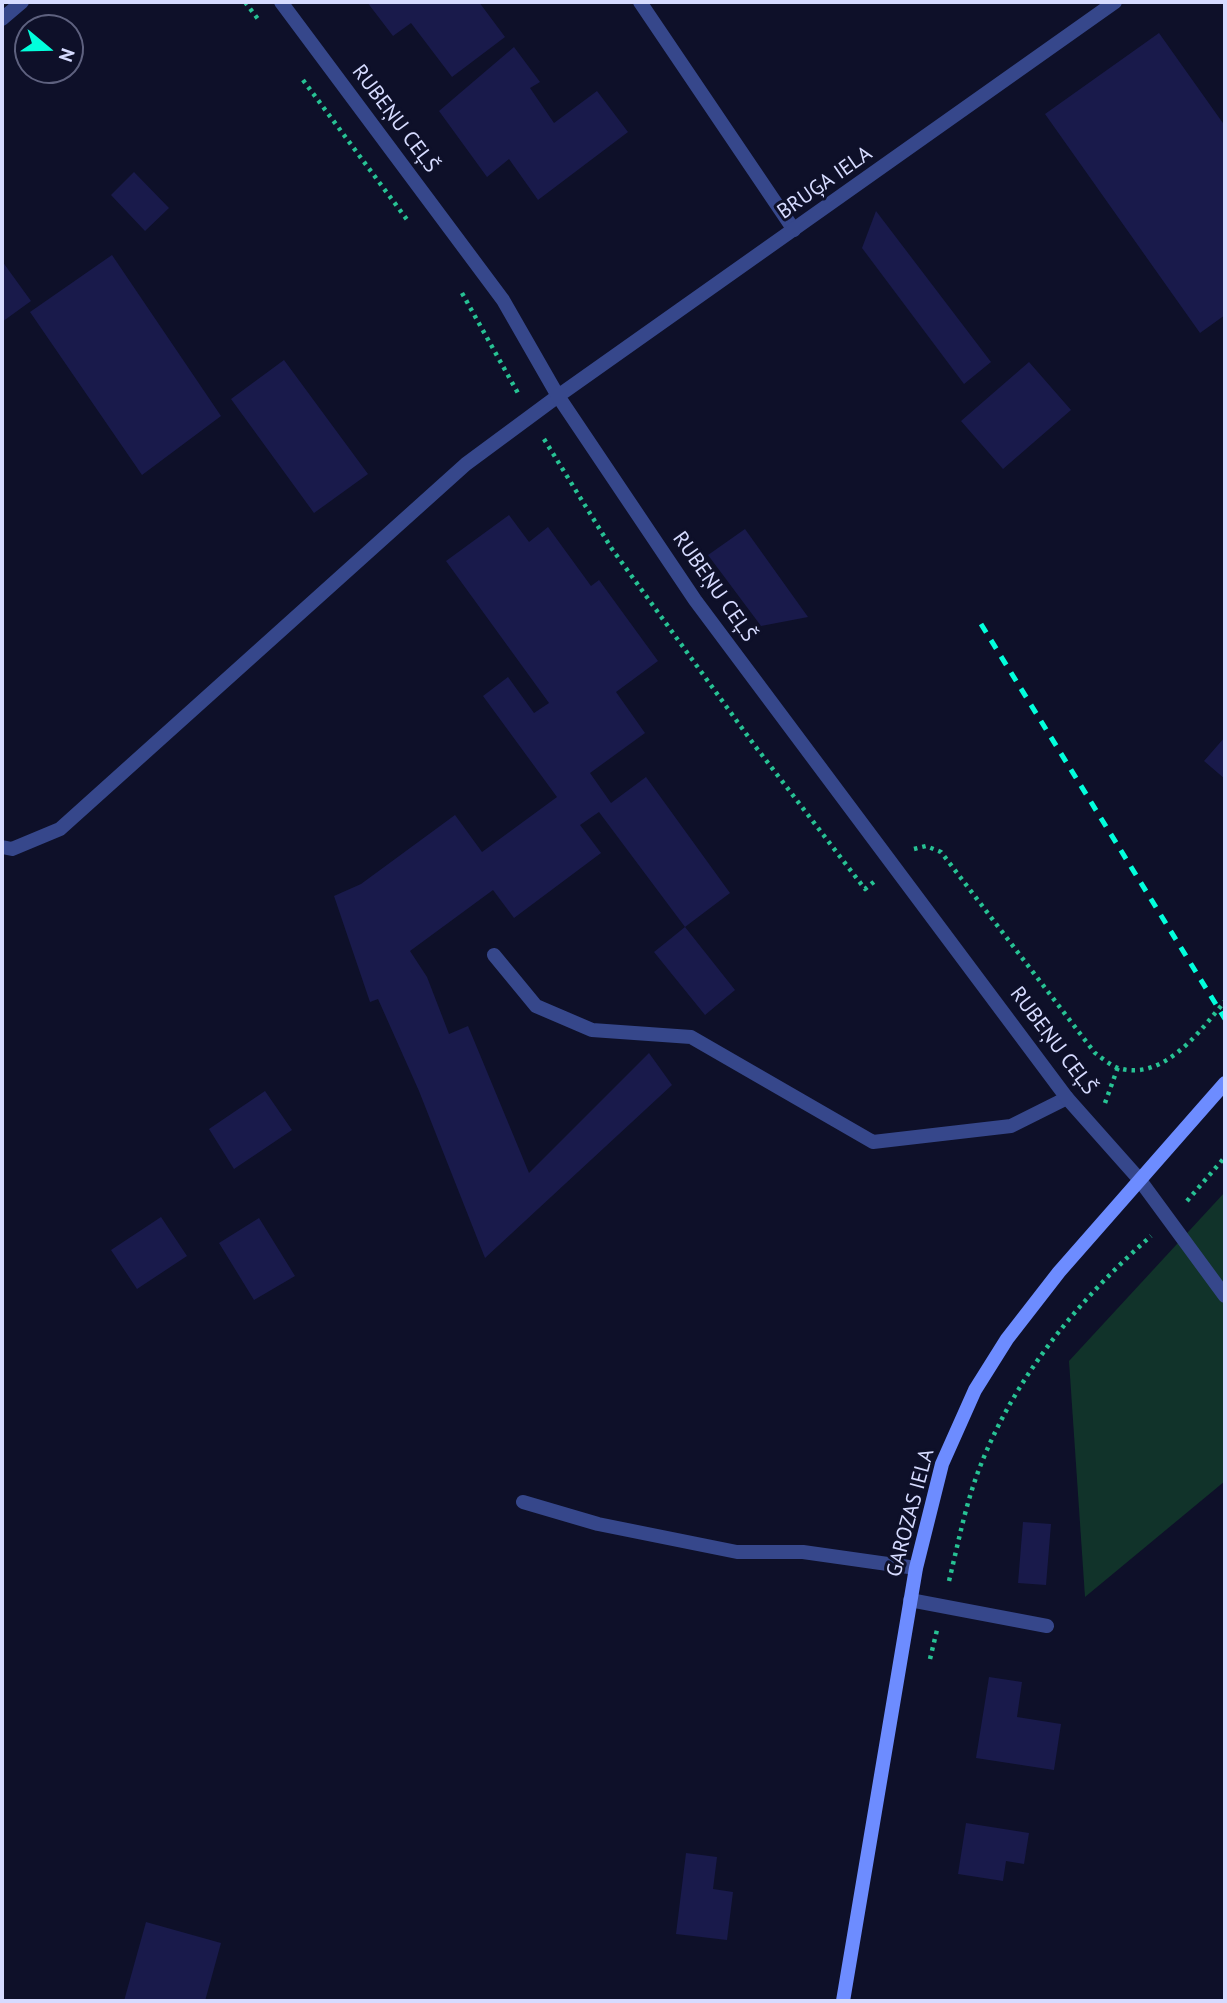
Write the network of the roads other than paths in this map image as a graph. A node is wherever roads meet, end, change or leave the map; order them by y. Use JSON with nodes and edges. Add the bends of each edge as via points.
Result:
{"nodes":[{"id":1,"x":22,"y":2,"type":"edge"},
{"id":2,"x":281,"y":2,"type":"edge"},
{"id":3,"x":640,"y":2,"type":"edge"},
{"id":4,"x":1115,"y":2,"type":"edge"},
{"id":5,"x":2,"y":19,"type":"edge"},
{"id":6,"x":794,"y":230,"type":"junction"},
{"id":7,"x":558,"y":396,"type":"junction"},
{"id":8,"x":2,"y":847,"type":"edge"},
{"id":9,"x":494,"y":955,"type":"dead end"},
{"id":10,"x":1225,"y":1083,"type":"edge"},
{"id":11,"x":1068,"y":1098,"type":"junction"},
{"id":12,"x":1139,"y":1179,"type":"junction"},
{"id":13,"x":1225,"y":1296,"type":"edge"},
{"id":14,"x":523,"y":1502,"type":"dead end"},
{"id":15,"x":916,"y":1568,"type":"junction"},
{"id":16,"x":910,"y":1600,"type":"junction"},
{"id":17,"x":1047,"y":1626,"type":"dead end"},
{"id":18,"x":843,"y":2001,"type":"edge"}],
"edges":[{"from":1,"to":5,"type":"street"},
{"from":2,"to":7,"type":"street","name":"RUBEŅU CEĻŠ","via":[[503,300]]},
{"from":3,"to":6,"type":"street"},
{"from":4,"to":6,"type":"street","name":"BRUĢA IELA"},
{"from":6,"to":7,"type":"street","name":"BRUĢA IELA"},
{"from":7,"to":8,"type":"street","name":"BRUĢA IELA","via":[[466,464],[60,829],[12,849]]},
{"from":7,"to":11,"type":"street","name":"RUBEŅU CEĻŠ","via":[[695,600]]},
{"from":9,"to":11,"type":"street","via":[[536,1006],[592,1030],[691,1037],[873,1142],[1011,1126]]},
{"from":10,"to":12,"type":"main road","name":"GAROZAS IELA"},
{"from":11,"to":12,"type":"street","name":"RUBEŅU CEĻŠ"},
{"from":12,"to":13,"type":"street","name":"RUBEŅU CEĻŠ"},
{"from":12,"to":15,"type":"main road","name":"GAROZAS IELA","via":[[1059,1272],[1007,1339],[975,1390],[942,1464]]},
{"from":14,"to":15,"type":"street","via":[[598,1524],[737,1552],[803,1552]]},
{"from":15,"to":16,"type":"main road","name":"GAROZAS IELA"},
{"from":16,"to":17,"type":"street"},
{"from":16,"to":18,"type":"main road","name":"GAROZAS IELA"}]}
